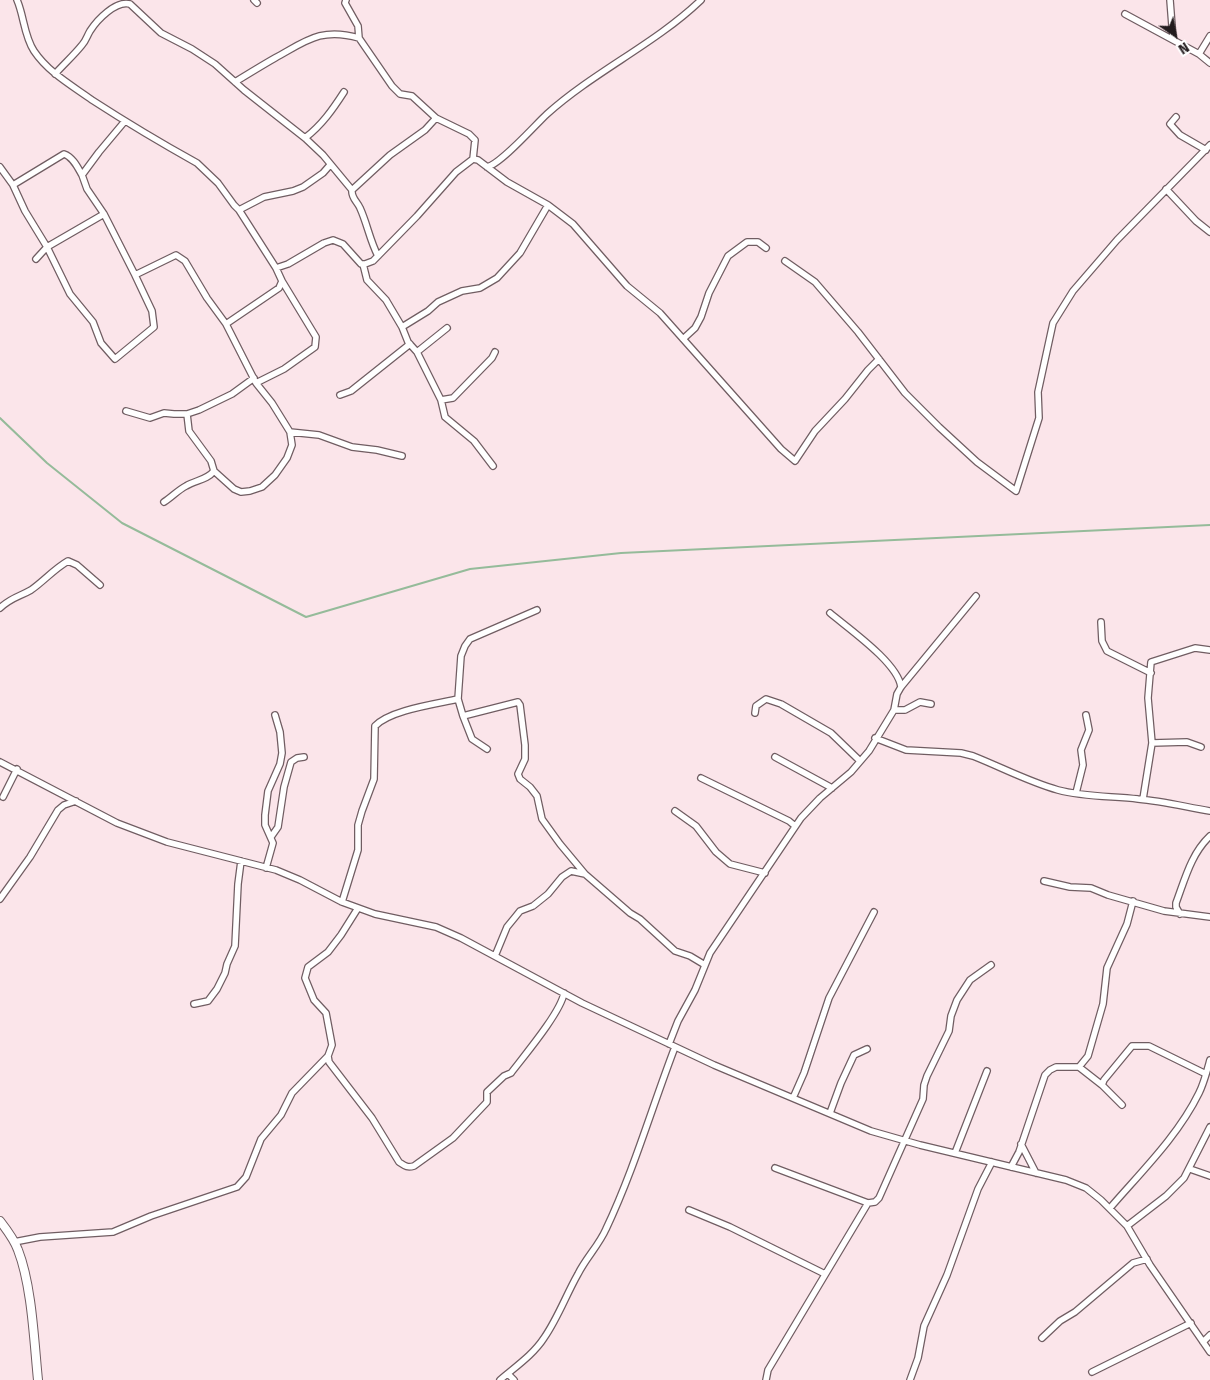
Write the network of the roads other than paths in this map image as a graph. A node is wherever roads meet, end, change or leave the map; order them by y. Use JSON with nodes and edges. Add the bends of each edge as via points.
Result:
{"nodes":[{"id":1,"x":17,"y":0,"type":"edge"},
{"id":2,"x":346,"y":0,"type":"edge"},
{"id":3,"x":701,"y":0,"type":"edge"},
{"id":4,"x":1170,"y":0,"type":"edge"},
{"id":5,"x":129,"y":2,"type":"edge"},
{"id":6,"x":1125,"y":14,"type":"dead end"},
{"id":7,"x":1210,"y":36,"type":"edge"},
{"id":8,"x":359,"y":38,"type":"junction"},
{"id":9,"x":1173,"y":39,"type":"junction"},
{"id":10,"x":1199,"y":54,"type":"junction"},
{"id":11,"x":1210,"y":63,"type":"edge"},
{"id":12,"x":54,"y":74,"type":"junction"},
{"id":13,"x":235,"y":82,"type":"junction"},
{"id":14,"x":344,"y":92,"type":"dead end"},
{"id":15,"x":1176,"y":117,"type":"dead end"},
{"id":16,"x":436,"y":118,"type":"junction"},
{"id":17,"x":125,"y":121,"type":"junction"},
{"id":18,"x":305,"y":138,"type":"junction"},
{"id":19,"x":1208,"y":147,"type":"edge"},
{"id":20,"x":473,"y":159,"type":"junction"},
{"id":21,"x":330,"y":165,"type":"junction"},
{"id":22,"x":0,"y":167,"type":"edge"},
{"id":23,"x":487,"y":167,"type":"junction"},
{"id":24,"x":82,"y":176,"type":"junction"},
{"id":25,"x":13,"y":185,"type":"junction"},
{"id":26,"x":1166,"y":189,"type":"junction"},
{"id":27,"x":352,"y":190,"type":"junction"},
{"id":28,"x":548,"y":205,"type":"junction"},
{"id":29,"x":239,"y":210,"type":"junction"},
{"id":30,"x":104,"y":214,"type":"junction"},
{"id":31,"x":1210,"y":232,"type":"edge"},
{"id":32,"x":47,"y":247,"type":"junction"},
{"id":33,"x":766,"y":248,"type":"dead end"},
{"id":34,"x":378,"y":256,"type":"junction"},
{"id":35,"x":36,"y":259,"type":"dead end"},
{"id":36,"x":786,"y":261,"type":"dead end"},
{"id":37,"x":363,"y":264,"type":"junction"},
{"id":38,"x":276,"y":268,"type":"junction"},
{"id":39,"x":135,"y":275,"type":"junction"},
{"id":40,"x":282,"y":281,"type":"junction"},
{"id":41,"x":226,"y":324,"type":"junction"},
{"id":42,"x":402,"y":327,"type":"junction"},
{"id":43,"x":447,"y":328,"type":"dead end"},
{"id":44,"x":683,"y":339,"type":"junction"},
{"id":45,"x":410,"y":344,"type":"junction"},
{"id":46,"x":417,"y":352,"type":"junction"},
{"id":47,"x":495,"y":352,"type":"dead end"},
{"id":48,"x":878,"y":359,"type":"junction"},
{"id":49,"x":255,"y":380,"type":"junction"},
{"id":50,"x":340,"y":395,"type":"dead end"},
{"id":51,"x":441,"y":400,"type":"junction"},
{"id":52,"x":126,"y":411,"type":"dead end"},
{"id":53,"x":187,"y":414,"type":"junction"},
{"id":54,"x":290,"y":432,"type":"junction"},
{"id":55,"x":402,"y":456,"type":"dead end"},
{"id":56,"x":493,"y":466,"type":"dead end"},
{"id":57,"x":214,"y":471,"type":"junction"},
{"id":58,"x":164,"y":502,"type":"dead end"},
{"id":59,"x":100,"y":585,"type":"dead end"},
{"id":60,"x":976,"y":596,"type":"dead end"},
{"id":61,"x":0,"y":608,"type":"edge"},
{"id":62,"x":537,"y":610,"type":"dead end"},
{"id":63,"x":830,"y":613,"type":"dead end"},
{"id":64,"x":1100,"y":622,"type":"dead end"},
{"id":65,"x":1210,"y":650,"type":"edge"},
{"id":66,"x":1150,"y":674,"type":"junction"},
{"id":67,"x":901,"y":687,"type":"junction"},
{"id":68,"x":458,"y":699,"type":"junction"},
{"id":69,"x":931,"y":704,"type":"dead end"},
{"id":70,"x":894,"y":710,"type":"junction"},
{"id":71,"x":755,"y":713,"type":"dead end"},
{"id":72,"x":275,"y":715,"type":"dead end"},
{"id":73,"x":1086,"y":715,"type":"dead end"},
{"id":74,"x":463,"y":716,"type":"junction"},
{"id":75,"x":875,"y":738,"type":"junction"},
{"id":76,"x":1152,"y":743,"type":"junction"},
{"id":77,"x":1201,"y":747,"type":"dead end"},
{"id":78,"x":487,"y":749,"type":"dead end"},
{"id":79,"x":304,"y":757,"type":"dead end"},
{"id":80,"x":775,"y":757,"type":"dead end"},
{"id":81,"x":860,"y":761,"type":"junction"},
{"id":82,"x":0,"y":762,"type":"edge"},
{"id":83,"x":17,"y":770,"type":"junction"},
{"id":84,"x":701,"y":778,"type":"dead end"},
{"id":85,"x":832,"y":788,"type":"junction"},
{"id":86,"x":1076,"y":793,"type":"junction"},
{"id":87,"x":3,"y":797,"type":"dead end"},
{"id":88,"x":1143,"y":799,"type":"junction"},
{"id":89,"x":76,"y":801,"type":"junction"},
{"id":90,"x":675,"y":811,"type":"dead end"},
{"id":91,"x":1210,"y":811,"type":"edge"},
{"id":92,"x":795,"y":826,"type":"junction"},
{"id":93,"x":1210,"y":836,"type":"edge"},
{"id":94,"x":271,"y":837,"type":"junction"},
{"id":95,"x":242,"y":861,"type":"junction"},
{"id":96,"x":266,"y":868,"type":"junction"},
{"id":97,"x":765,"y":873,"type":"junction"},
{"id":98,"x":585,"y":874,"type":"junction"},
{"id":99,"x":1044,"y":880,"type":"dead end"},
{"id":100,"x":0,"y":899,"type":"edge"},
{"id":101,"x":1133,"y":901,"type":"junction"},
{"id":102,"x":342,"y":902,"type":"junction"},
{"id":103,"x":358,"y":908,"type":"junction"},
{"id":104,"x":874,"y":912,"type":"dead end"},
{"id":105,"x":1180,"y":914,"type":"junction"},
{"id":106,"x":1210,"y":917,"type":"edge"},
{"id":107,"x":495,"y":956,"type":"junction"},
{"id":108,"x":705,"y":965,"type":"junction"},
{"id":109,"x":990,"y":965,"type":"dead end"},
{"id":110,"x":564,"y":993,"type":"junction"},
{"id":111,"x":194,"y":1004,"type":"dead end"},
{"id":112,"x":672,"y":1045,"type":"junction"},
{"id":113,"x":867,"y":1049,"type":"dead end"},
{"id":114,"x":328,"y":1056,"type":"junction"},
{"id":115,"x":1210,"y":1060,"type":"edge"},
{"id":116,"x":1079,"y":1067,"type":"junction"},
{"id":117,"x":987,"y":1071,"type":"dead end"},
{"id":118,"x":1206,"y":1074,"type":"junction"},
{"id":119,"x":1102,"y":1085,"type":"junction"},
{"id":120,"x":792,"y":1098,"type":"junction"},
{"id":121,"x":1122,"y":1106,"type":"dead end"},
{"id":122,"x":830,"y":1113,"type":"junction"},
{"id":123,"x":1210,"y":1127,"type":"edge"},
{"id":124,"x":904,"y":1140,"type":"junction"},
{"id":125,"x":1021,"y":1144,"type":"junction"},
{"id":126,"x":955,"y":1153,"type":"junction"},
{"id":127,"x":992,"y":1162,"type":"junction"},
{"id":128,"x":1011,"y":1166,"type":"junction"},
{"id":129,"x":775,"y":1168,"type":"dead end"},
{"id":130,"x":1190,"y":1168,"type":"junction"},
{"id":131,"x":1036,"y":1173,"type":"junction"},
{"id":132,"x":1210,"y":1176,"type":"edge"},
{"id":133,"x":868,"y":1203,"type":"junction"},
{"id":134,"x":1110,"y":1208,"type":"junction"},
{"id":135,"x":689,"y":1210,"type":"dead end"},
{"id":136,"x":0,"y":1221,"type":"edge"},
{"id":137,"x":1127,"y":1226,"type":"junction"},
{"id":138,"x":14,"y":1242,"type":"junction"},
{"id":139,"x":1146,"y":1259,"type":"junction"},
{"id":140,"x":825,"y":1274,"type":"junction"},
{"id":141,"x":1191,"y":1323,"type":"junction"},
{"id":142,"x":1210,"y":1335,"type":"edge"},
{"id":143,"x":1042,"y":1338,"type":"dead end"},
{"id":144,"x":1203,"y":1342,"type":"junction"},
{"id":145,"x":1210,"y":1352,"type":"edge"},
{"id":146,"x":1092,"y":1372,"type":"dead end"},
{"id":147,"x":508,"y":1374,"type":"junction"},
{"id":148,"x":38,"y":1380,"type":"edge"},
{"id":149,"x":500,"y":1380,"type":"edge"},
{"id":150,"x":514,"y":1380,"type":"edge"},
{"id":151,"x":766,"y":1380,"type":"edge"},
{"id":152,"x":910,"y":1380,"type":"edge"}],
"edges":[{"from":1,"to":12,"type":"street","via":[[32,49]]},
{"from":2,"to":8,"type":"street","via":[[358,26]]},
{"from":3,"to":23,"type":"street","via":[[682,19],[570,93],[502,158]]},
{"from":4,"to":9,"type":"street"},
{"from":5,"to":12,"type":"street","via":[[118,4],[105,15]]},
{"from":5,"to":13,"type":"street","via":[[161,33],[200,53]]},
{"from":6,"to":9,"type":"street"},
{"from":7,"to":10,"type":"street"},
{"from":8,"to":13,"type":"street","via":[[346,34],[316,36],[295,45]]},
{"from":8,"to":16,"type":"street","via":[[392,86],[400,94],[412,96]]},
{"from":9,"to":10,"type":"street"},
{"from":10,"to":11,"type":"street"},
{"from":12,"to":17,"type":"street"},
{"from":13,"to":18,"type":"street"},
{"from":14,"to":18,"type":"street","via":[[317,129]]},
{"from":15,"to":19,"type":"street","via":[[1170,124],[1180,135]]},
{"from":16,"to":20,"type":"street","via":[[469,134],[474,140]]},
{"from":16,"to":27,"type":"street"},
{"from":17,"to":24,"type":"street"},
{"from":17,"to":29,"type":"street","via":[[197,163]]},
{"from":18,"to":21,"type":"street"},
{"from":19,"to":26,"type":"street"},
{"from":20,"to":23,"type":"street"},
{"from":20,"to":34,"type":"street","via":[[456,172]]},
{"from":21,"to":27,"type":"street"},
{"from":21,"to":29,"type":"street","via":[[304,187],[264,197]]},
{"from":22,"to":25,"type":"street"},
{"from":23,"to":28,"type":"street"},
{"from":24,"to":25,"type":"street","via":[[64,154]]},
{"from":24,"to":30,"type":"street"},
{"from":25,"to":32,"type":"street"},
{"from":26,"to":31,"type":"street","via":[[1196,222]]},
{"from":26,"to":48,"type":"street","via":[[1117,240],[1074,291],[1053,322],[1038,392],[1039,418],[1016,491],[938,427],[904,393]]},
{"from":27,"to":34,"type":"street"},
{"from":28,"to":42,"type":"street","via":[[520,252],[498,278],[480,288],[462,291],[438,302]]},
{"from":28,"to":44,"type":"street","via":[[573,224],[626,286],[660,313]]},
{"from":29,"to":38,"type":"street"},
{"from":30,"to":32,"type":"street"},
{"from":30,"to":39,"type":"street"},
{"from":32,"to":35,"type":"street"},
{"from":32,"to":39,"type":"street","via":[[70,294],[93,322],[101,343],[116,359],[154,327],[152,312]]},
{"from":33,"to":44,"type":"street","via":[[758,242],[747,242],[728,256],[709,293],[702,317]]},
{"from":34,"to":37,"type":"street"},
{"from":36,"to":48,"type":"street","via":[[815,282]]},
{"from":37,"to":38,"type":"street","via":[[343,244],[333,240]]},
{"from":37,"to":42,"type":"street","via":[[367,280],[386,300]]},
{"from":38,"to":40,"type":"street"},
{"from":39,"to":41,"type":"street","via":[[176,255],[185,261]]},
{"from":40,"to":41,"type":"street","via":[[279,288]]},
{"from":40,"to":49,"type":"street","via":[[316,337],[316,347],[284,369]]},
{"from":41,"to":49,"type":"street"},
{"from":42,"to":45,"type":"street"},
{"from":43,"to":46,"type":"street"},
{"from":44,"to":48,"type":"street","via":[[780,450],[795,461],[815,431]]},
{"from":45,"to":46,"type":"street"},
{"from":45,"to":50,"type":"street","via":[[351,391]]},
{"from":46,"to":51,"type":"street"},
{"from":47,"to":51,"type":"street","via":[[453,398]]},
{"from":49,"to":53,"type":"street"},
{"from":49,"to":54,"type":"street"},
{"from":51,"to":56,"type":"street","via":[[445,417],[474,441]]},
{"from":52,"to":53,"type":"street","via":[[150,418],[164,412]]},
{"from":53,"to":57,"type":"street","via":[[189,431]]},
{"from":54,"to":55,"type":"street","via":[[319,435],[352,447]]},
{"from":54,"to":57,"type":"street","via":[[292,445],[287,458],[262,487],[241,492]]},
{"from":57,"to":58,"type":"street","via":[[210,476],[185,486]]},
{"from":59,"to":61,"type":"street","via":[[68,561]]},
{"from":60,"to":67,"type":"street"},
{"from":62,"to":68,"type":"street","via":[[470,639],[461,656]]},
{"from":63,"to":67,"type":"street","via":[[887,661],[898,675]]},
{"from":64,"to":66,"type":"street","via":[[1102,641],[1107,651]]},
{"from":65,"to":66,"type":"street","via":[[1195,648],[1151,662]]},
{"from":66,"to":76,"type":"street","via":[[1148,698]]},
{"from":67,"to":70,"type":"street"},
{"from":68,"to":74,"type":"street"},
{"from":68,"to":102,"type":"street","via":[[404,712],[381,720],[375,726],[374,780],[358,825],[358,850]]},
{"from":69,"to":70,"type":"street","via":[[920,702],[904,710]]},
{"from":70,"to":75,"type":"street"},
{"from":71,"to":81,"type":"street","via":[[756,706],[766,700],[781,704],[831,733]]},
{"from":72,"to":94,"type":"street","via":[[282,753],[268,791],[264,815]]},
{"from":73,"to":86,"type":"street","via":[[1089,730],[1081,750],[1083,766]]},
{"from":74,"to":78,"type":"street","via":[[472,739]]},
{"from":74,"to":98,"type":"street","via":[[518,702],[525,758],[518,774],[537,796],[542,818]]},
{"from":75,"to":81,"type":"street"},
{"from":75,"to":86,"type":"street","via":[[906,750],[973,756],[1039,784]]},
{"from":76,"to":77,"type":"street","via":[[1187,742]]},
{"from":76,"to":88,"type":"street"},
{"from":79,"to":94,"type":"street","via":[[291,762],[278,828]]},
{"from":80,"to":85,"type":"street"},
{"from":81,"to":85,"type":"street"},
{"from":82,"to":83,"type":"street"},
{"from":83,"to":87,"type":"street"},
{"from":83,"to":89,"type":"street"},
{"from":84,"to":92,"type":"street","via":[[789,820]]},
{"from":85,"to":92,"type":"street"},
{"from":86,"to":88,"type":"street"},
{"from":88,"to":91,"type":"street"},
{"from":89,"to":95,"type":"street","via":[[118,823],[167,842]]},
{"from":89,"to":100,"type":"street","via":[[58,810]]},
{"from":90,"to":97,"type":"street","via":[[696,826],[712,848],[730,864]]},
{"from":92,"to":97,"type":"street"},
{"from":93,"to":105,"type":"street","via":[[1190,863],[1176,903]]},
{"from":94,"to":96,"type":"street","via":[[273,843]]},
{"from":95,"to":96,"type":"street"},
{"from":95,"to":111,"type":"street","via":[[235,946],[217,989],[208,1001]]},
{"from":96,"to":102,"type":"street","via":[[300,880]]},
{"from":97,"to":108,"type":"street","via":[[710,952]]},
{"from":98,"to":107,"type":"street","via":[[566,874],[533,906],[520,911],[507,927]]},
{"from":98,"to":108,"type":"street","via":[[675,951]]},
{"from":99,"to":101,"type":"street","via":[[1070,888],[1091,888]]},
{"from":101,"to":105,"type":"street"},
{"from":101,"to":116,"type":"street","via":[[1127,924],[1107,968],[1103,1004],[1088,1056]]},
{"from":102,"to":103,"type":"street"},
{"from":103,"to":107,"type":"street","via":[[436,927]]},
{"from":103,"to":114,"type":"street","via":[[328,952],[308,967],[305,978],[314,1000],[326,1013],[332,1045]]},
{"from":104,"to":120,"type":"street","via":[[829,998],[804,1073]]},
{"from":105,"to":106,"type":"street"},
{"from":107,"to":110,"type":"street"},
{"from":108,"to":112,"type":"street","via":[[696,990],[678,1021]]},
{"from":109,"to":124,"type":"street","via":[[970,980],[957,1000],[949,1031],[927,1076],[923,1099]]},
{"from":110,"to":112,"type":"street"},
{"from":110,"to":114,"type":"street","via":[[562,1002],[511,1073],[487,1092],[487,1102],[474,1118],[453,1138],[410,1168],[400,1162],[372,1118],[329,1062]]},
{"from":112,"to":120,"type":"street"},
{"from":112,"to":147,"type":"street","via":[[644,1137],[606,1231],[578,1274],[545,1338]]},
{"from":113,"to":122,"type":"street","via":[[854,1056]]},
{"from":114,"to":138,"type":"street","via":[[292,1093],[281,1115],[261,1139],[246,1177],[237,1187],[113,1232]]},
{"from":115,"to":118,"type":"street"},
{"from":116,"to":119,"type":"street"},
{"from":116,"to":125,"type":"street","via":[[1056,1067],[1045,1075]]},
{"from":117,"to":126,"type":"street"},
{"from":118,"to":119,"type":"street","via":[[1149,1046],[1132,1046]]},
{"from":118,"to":134,"type":"street","via":[[1187,1113],[1170,1137]]},
{"from":119,"to":121,"type":"street"},
{"from":120,"to":122,"type":"street"},
{"from":122,"to":124,"type":"street"},
{"from":123,"to":130,"type":"street"},
{"from":124,"to":126,"type":"street"},
{"from":124,"to":133,"type":"street","via":[[879,1198]]},
{"from":125,"to":128,"type":"street"},
{"from":125,"to":131,"type":"street"},
{"from":126,"to":127,"type":"street"},
{"from":127,"to":128,"type":"street"},
{"from":127,"to":152,"type":"street","via":[[978,1189],[947,1275],[924,1326]]},
{"from":128,"to":131,"type":"street"},
{"from":129,"to":133,"type":"street"},
{"from":130,"to":132,"type":"street"},
{"from":130,"to":137,"type":"street","via":[[1166,1196]]},
{"from":131,"to":134,"type":"street","via":[[1086,1188]]},
{"from":133,"to":140,"type":"street"},
{"from":134,"to":137,"type":"street"},
{"from":135,"to":140,"type":"street"},
{"from":136,"to":138,"type":"main road"},
{"from":137,"to":139,"type":"street"},
{"from":138,"to":148,"type":"main road","via":[[23,1264]]},
{"from":139,"to":141,"type":"street"},
{"from":139,"to":143,"type":"street","via":[[1133,1263]]},
{"from":140,"to":151,"type":"street","via":[[768,1370]]},
{"from":141,"to":144,"type":"street"},
{"from":141,"to":146,"type":"street"},
{"from":142,"to":144,"type":"street"},
{"from":144,"to":145,"type":"street"},
{"from":147,"to":149,"type":"street"},
{"from":147,"to":150,"type":"street"}]}
